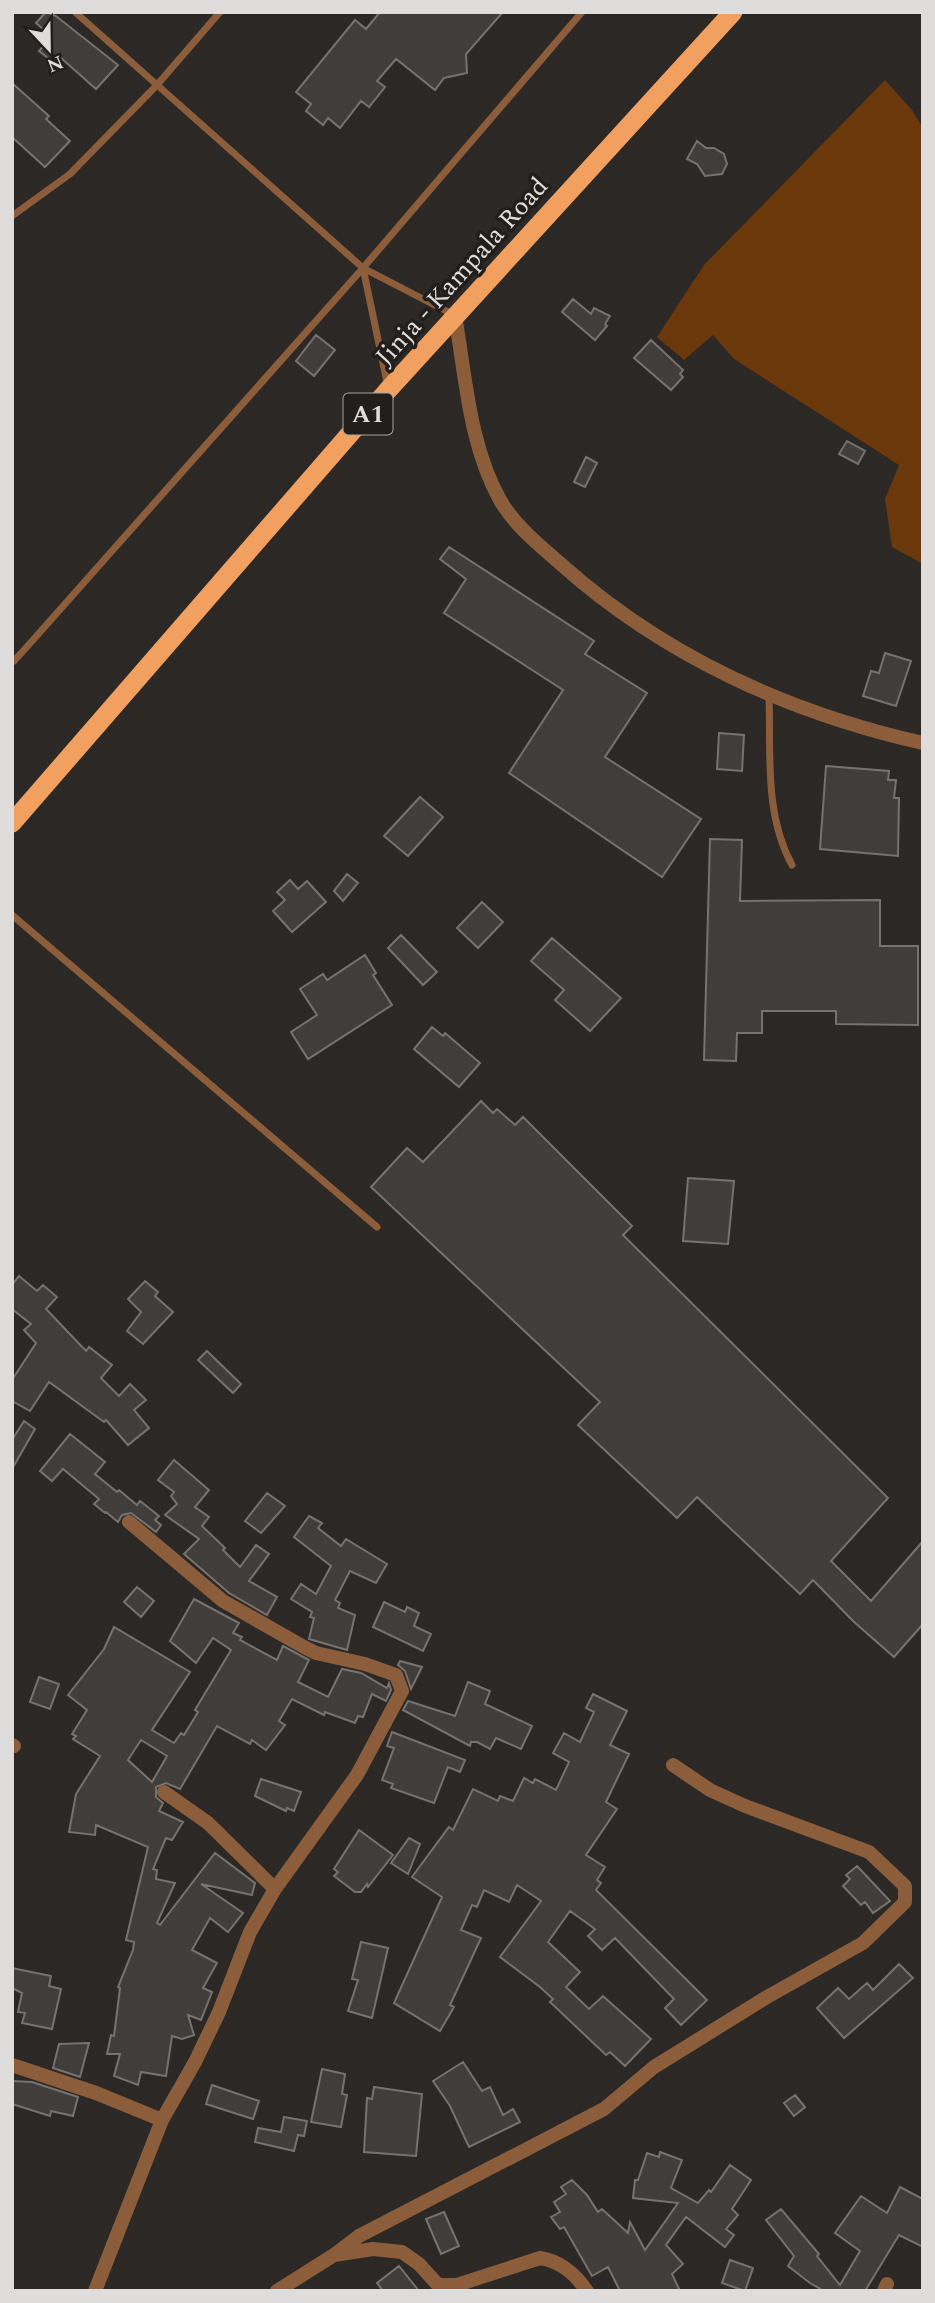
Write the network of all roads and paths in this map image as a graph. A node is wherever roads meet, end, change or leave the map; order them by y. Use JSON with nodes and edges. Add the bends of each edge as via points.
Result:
{"nodes":[{"id":1,"x":75,"y":12,"type":"edge"},
{"id":2,"x":220,"y":12,"type":"edge"},
{"id":3,"x":582,"y":12,"type":"edge"},
{"id":4,"x":733,"y":12,"type":"edge"},
{"id":5,"x":157,"y":85,"type":"junction"},
{"id":6,"x":12,"y":216,"type":"edge"},
{"id":7,"x":363,"y":268,"type":"junction"},
{"id":8,"x":455,"y":316,"type":"junction"},
{"id":9,"x":388,"y":390,"type":"junction"},
{"id":10,"x":13,"y":661,"type":"edge"},
{"id":11,"x":769,"y":696,"type":"junction"},
{"id":12,"x":923,"y":743,"type":"edge"},
{"id":13,"x":12,"y":823,"type":"edge"},
{"id":14,"x":792,"y":865,"type":"dead end"},
{"id":15,"x":12,"y":915,"type":"edge"},
{"id":16,"x":377,"y":1227,"type":"dead end"},
{"id":17,"x":129,"y":1522,"type":"dead end"},
{"id":18,"x":673,"y":1766,"type":"dead end"},
{"id":19,"x":164,"y":1792,"type":"dead end"},
{"id":20,"x":275,"y":1889,"type":"junction"},
{"id":21,"x":12,"y":2065,"type":"edge"},
{"id":22,"x":162,"y":2120,"type":"junction"},
{"id":23,"x":334,"y":2255,"type":"junction"},
{"id":24,"x":95,"y":2291,"type":"edge"},
{"id":25,"x":276,"y":2291,"type":"edge"},
{"id":26,"x":587,"y":2291,"type":"edge"}],
"edges":[{"from":1,"to":5,"type":"lane"},
{"from":2,"to":5,"type":"lane"},
{"from":3,"to":7,"type":"lane"},
{"from":4,"to":8,"type":"highway","name":"Jinja - Kampala Road","number":"A1"},
{"from":5,"to":6,"type":"lane","via":[[70,174]]},
{"from":5,"to":7,"type":"lane"},
{"from":7,"to":8,"type":"lane"},
{"from":7,"to":9,"type":"lane"},
{"from":7,"to":10,"type":"lane"},
{"from":8,"to":9,"type":"highway","name":"Jinja - Kampala Road","number":"A1"},
{"from":8,"to":11,"type":"street","via":[[477,448],[513,518],[600,598],[679,650]]},
{"from":9,"to":13,"type":"highway","name":"Jinja - Kampala Road","number":"A1"},
{"from":11,"to":12,"type":"street","via":[[867,730]]},
{"from":11,"to":14,"type":"lane","via":[[772,807],[782,848]]},
{"from":15,"to":16,"type":"lane"},
{"from":17,"to":20,"type":"street","via":[[223,1601],[316,1653],[365,1664],[396,1675],[400,1682],[402,1691],[357,1774]]},
{"from":18,"to":23,"type":"street","via":[[745,1806],[869,1852],[905,1886],[905,1902],[863,1943],[654,2067],[604,2109],[359,2236]]},
{"from":19,"to":20,"type":"street","via":[[208,1823]]},
{"from":20,"to":22,"type":"street","via":[[250,1932],[195,2062]]},
{"from":21,"to":22,"type":"street"},
{"from":22,"to":24,"type":"street"},
{"from":23,"to":25,"type":"street"},
{"from":23,"to":26,"type":"street","via":[[373,2249],[402,2252],[419,2264],[430,2280],[447,2287],[540,2258],[571,2272]]}]}
